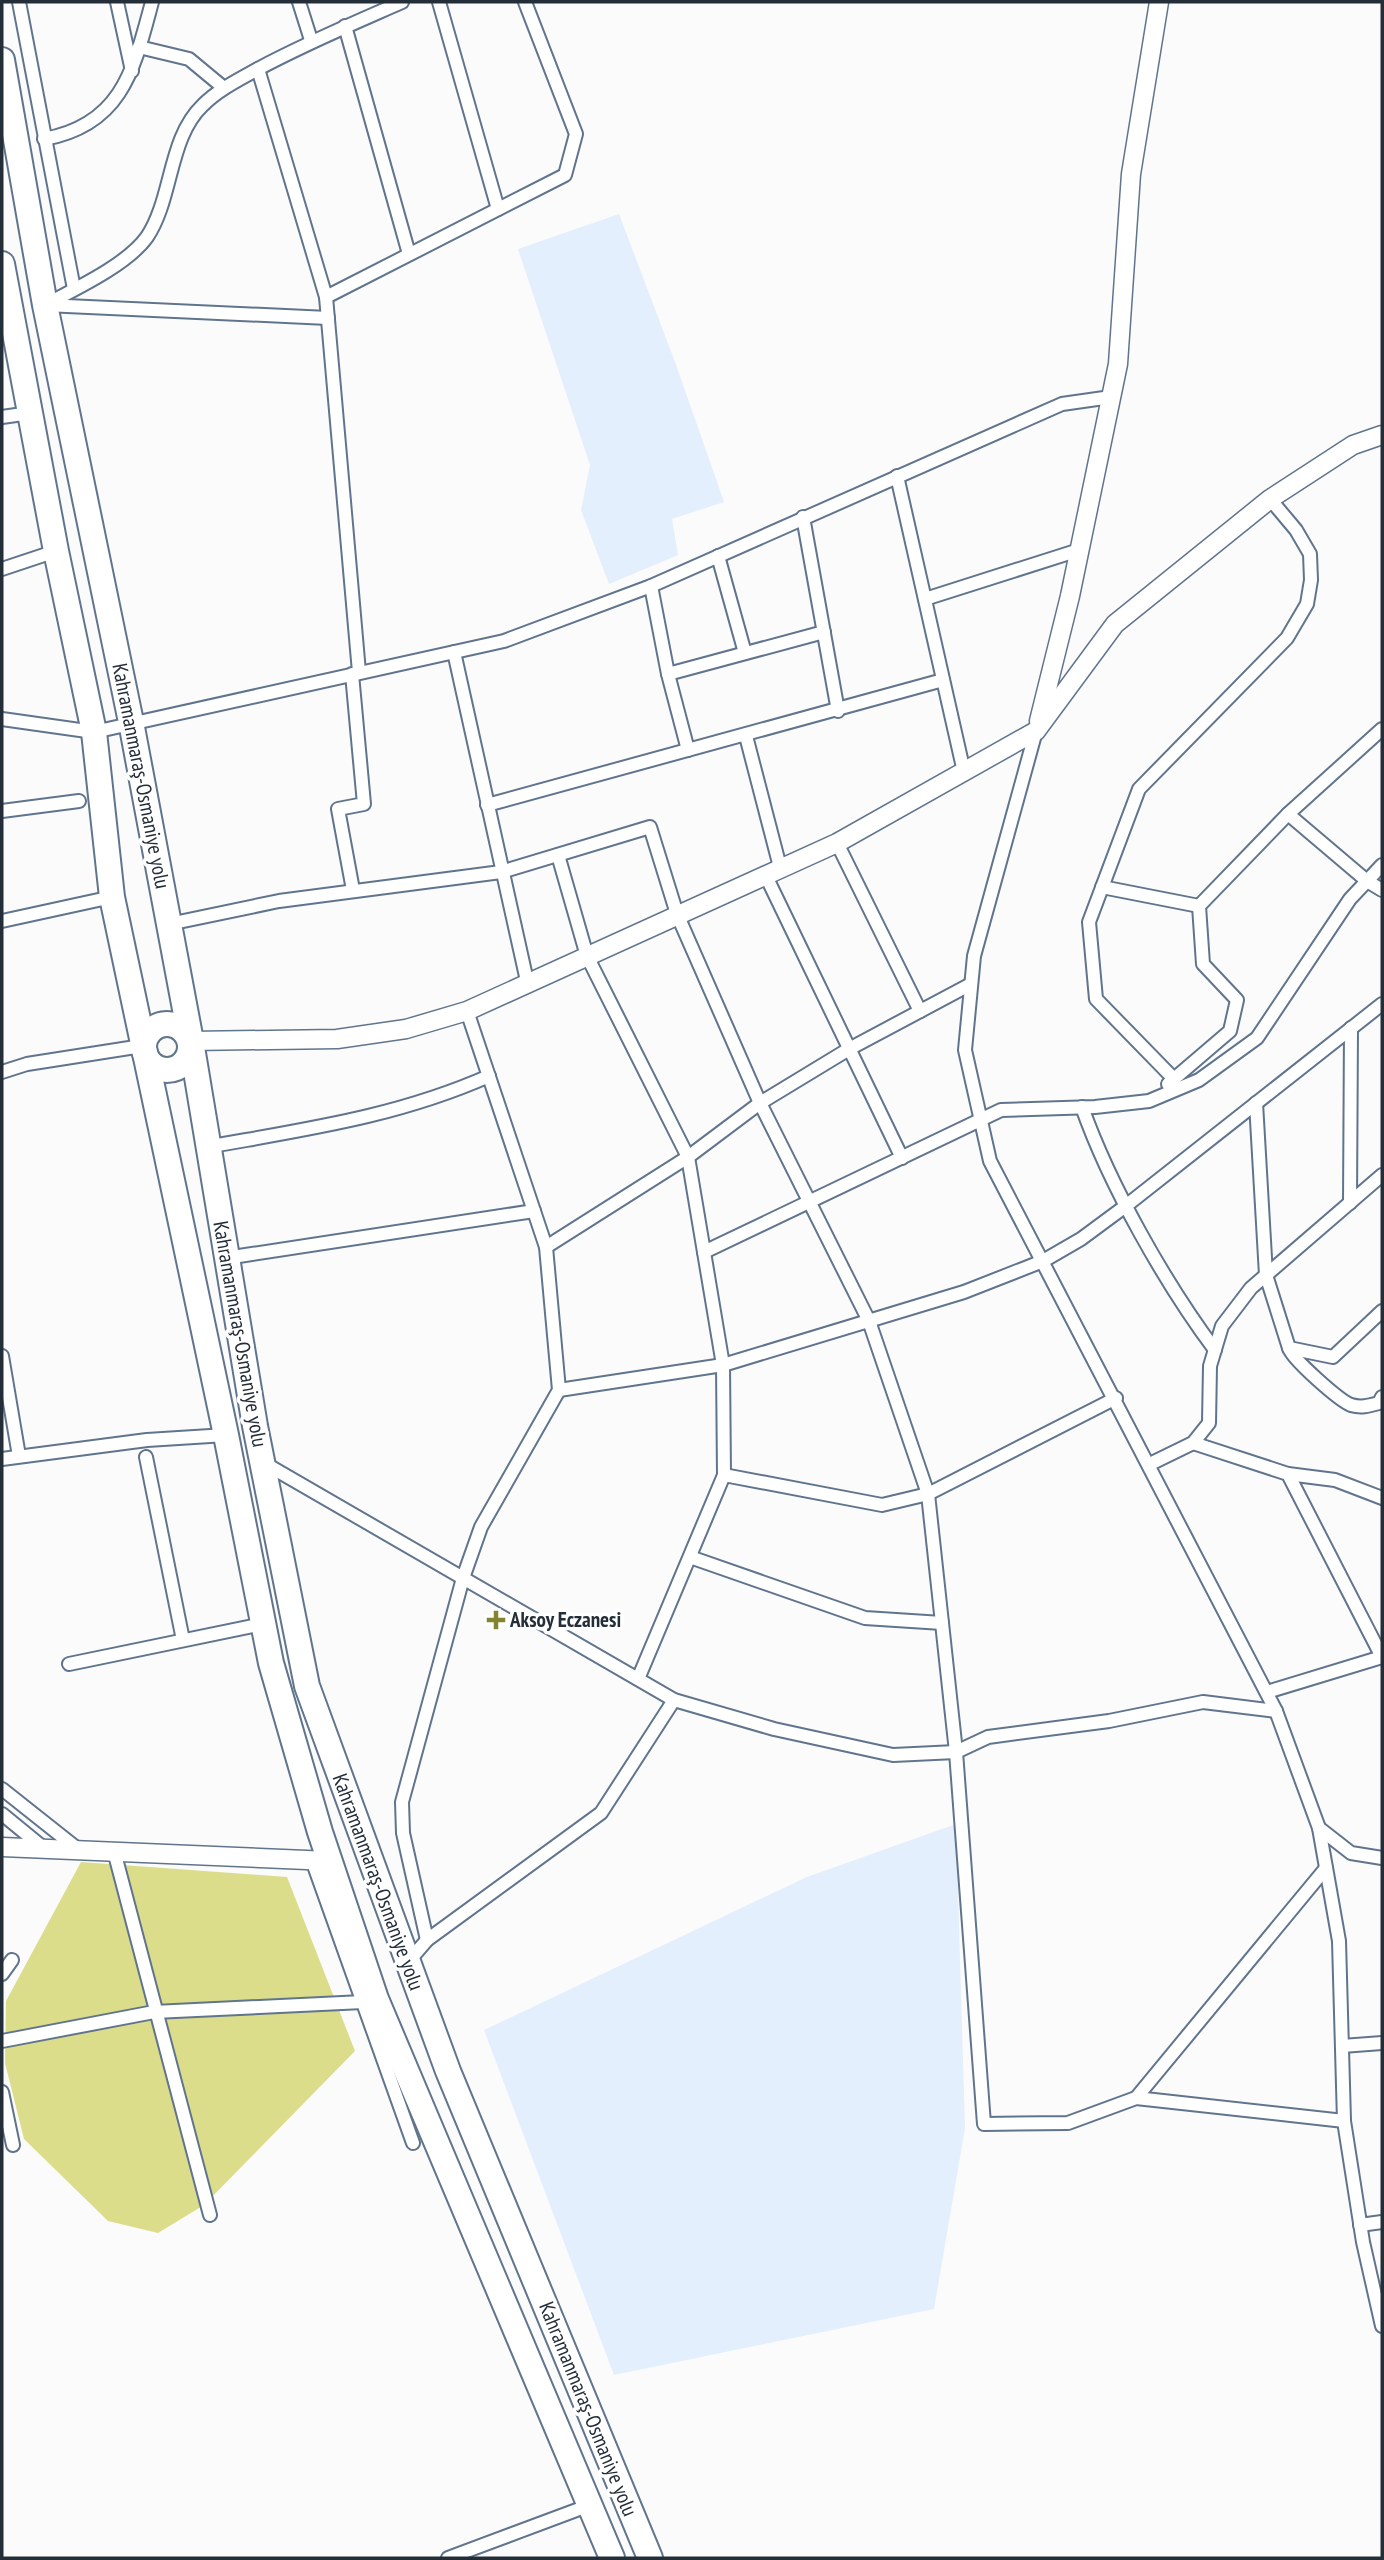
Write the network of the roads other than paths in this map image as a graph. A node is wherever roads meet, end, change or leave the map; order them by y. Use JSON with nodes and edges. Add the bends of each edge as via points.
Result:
{"nodes":[{"id":1,"x":19,"y":2,"type":"edge"},
{"id":2,"x":117,"y":2,"type":"edge"},
{"id":3,"x":152,"y":2,"type":"edge"},
{"id":4,"x":299,"y":2,"type":"edge"},
{"id":5,"x":402,"y":2,"type":"edge"},
{"id":6,"x":439,"y":2,"type":"edge"},
{"id":7,"x":525,"y":2,"type":"edge"},
{"id":8,"x":1159,"y":2,"type":"edge"},
{"id":9,"x":345,"y":26,"type":"junction"},
{"id":10,"x":311,"y":40,"type":"junction"},
{"id":11,"x":139,"y":47,"type":"junction"},
{"id":12,"x":2,"y":61,"type":"edge"},
{"id":13,"x":258,"y":69,"type":"junction"},
{"id":14,"x":132,"y":71,"type":"junction"},
{"id":15,"x":224,"y":88,"type":"junction"},
{"id":16,"x":44,"y":139,"type":"junction"},
{"id":17,"x":498,"y":209,"type":"junction"},
{"id":18,"x":409,"y":254,"type":"junction"},
{"id":19,"x":2,"y":264,"type":"edge"},
{"id":20,"x":74,"y":289,"type":"junction"},
{"id":21,"x":326,"y":296,"type":"junction"},
{"id":22,"x":45,"y":305,"type":"junction"},
{"id":23,"x":328,"y":318,"type":"junction"},
{"id":24,"x":1111,"y":397,"type":"junction"},
{"id":25,"x":30,"y":412,"type":"junction"},
{"id":26,"x":2,"y":417,"type":"edge"},
{"id":27,"x":1382,"y":435,"type":"edge"},
{"id":28,"x":897,"y":476,"type":"junction"},
{"id":29,"x":1270,"y":499,"type":"junction"},
{"id":30,"x":803,"y":517,"type":"junction"},
{"id":31,"x":1079,"y":550,"type":"junction"},
{"id":32,"x":56,"y":551,"type":"junction"},
{"id":33,"x":718,"y":556,"type":"junction"},
{"id":34,"x":2,"y":569,"type":"edge"},
{"id":35,"x":651,"y":586,"type":"junction"},
{"id":36,"x":925,"y":599,"type":"junction"},
{"id":37,"x":824,"y":632,"type":"junction"},
{"id":38,"x":454,"y":652,"type":"junction"},
{"id":39,"x":745,"y":653,"type":"junction"},
{"id":40,"x":356,"y":673,"type":"junction"},
{"id":41,"x":668,"y":674,"type":"junction"},
{"id":42,"x":943,"y":680,"type":"junction"},
{"id":43,"x":838,"y":711,"type":"junction"},
{"id":44,"x":2,"y":719,"type":"edge"},
{"id":45,"x":131,"y":722,"type":"junction"},
{"id":46,"x":1382,"y":729,"type":"edge"},
{"id":47,"x":1036,"y":731,"type":"junction"},
{"id":48,"x":94,"y":732,"type":"junction"},
{"id":49,"x":746,"y":736,"type":"junction"},
{"id":50,"x":688,"y":750,"type":"junction"},
{"id":51,"x":964,"y":772,"type":"junction"},
{"id":52,"x":79,"y":800,"type":"dead end"},
{"id":53,"x":487,"y":805,"type":"junction"},
{"id":54,"x":2,"y":811,"type":"edge"},
{"id":55,"x":1288,"y":814,"type":"junction"},
{"id":56,"x":837,"y":843,"type":"junction"},
{"id":57,"x":558,"y":855,"type":"junction"},
{"id":58,"x":1382,"y":865,"type":"edge"},
{"id":59,"x":772,"y":871,"type":"junction"},
{"id":60,"x":501,"y":872,"type":"junction"},
{"id":61,"x":1367,"y":881,"type":"junction"},
{"id":62,"x":1102,"y":887,"type":"junction"},
{"id":63,"x":353,"y":890,"type":"junction"},
{"id":64,"x":1382,"y":890,"type":"edge"},
{"id":65,"x":112,"y":897,"type":"junction"},
{"id":66,"x":1199,"y":906,"type":"junction"},
{"id":67,"x":677,"y":914,"type":"junction"},
{"id":68,"x":2,"y":921,"type":"edge"},
{"id":69,"x":169,"y":923,"type":"junction"},
{"id":70,"x":587,"y":956,"type":"junction"},
{"id":71,"x":527,"y":981,"type":"junction"},
{"id":72,"x":971,"y":984,"type":"junction"},
{"id":73,"x":1382,"y":1004,"type":"edge"},
{"id":74,"x":467,"y":1011,"type":"junction"},
{"id":75,"x":920,"y":1011,"type":"junction"},
{"id":76,"x":1351,"y":1028,"type":"junction"},
{"id":77,"x":191,"y":1046,"type":"junction"},
{"id":78,"x":849,"y":1049,"type":"junction"},
{"id":79,"x":144,"y":1050,"type":"junction"},
{"id":80,"x":2,"y":1072,"type":"edge"},
{"id":81,"x":489,"y":1076,"type":"junction"},
{"id":82,"x":1174,"y":1079,"type":"junction"},
{"id":83,"x":1149,"y":1101,"type":"junction"},
{"id":84,"x":1256,"y":1102,"type":"junction"},
{"id":85,"x":760,"y":1103,"type":"junction"},
{"id":86,"x":1082,"y":1108,"type":"junction"},
{"id":87,"x":980,"y":1118,"type":"junction"},
{"id":88,"x":207,"y":1147,"type":"junction"},
{"id":89,"x":688,"y":1157,"type":"junction"},
{"id":90,"x":902,"y":1158,"type":"junction"},
{"id":91,"x":1382,"y":1175,"type":"edge"},
{"id":92,"x":808,"y":1202,"type":"junction"},
{"id":93,"x":1350,"y":1203,"type":"junction"},
{"id":94,"x":1127,"y":1205,"type":"junction"},
{"id":95,"x":534,"y":1211,"type":"junction"},
{"id":96,"x":546,"y":1247,"type":"junction"},
{"id":97,"x":704,"y":1252,"type":"junction"},
{"id":98,"x":226,"y":1258,"type":"junction"},
{"id":99,"x":1043,"y":1261,"type":"junction"},
{"id":100,"x":1266,"y":1275,"type":"junction"},
{"id":101,"x":1382,"y":1311,"type":"edge"},
{"id":102,"x":869,"y":1321,"type":"junction"},
{"id":103,"x":1289,"y":1348,"type":"junction"},
{"id":104,"x":1215,"y":1350,"type":"junction"},
{"id":105,"x":2,"y":1356,"type":"edge"},
{"id":106,"x":723,"y":1366,"type":"junction"},
{"id":107,"x":559,"y":1390,"type":"junction"},
{"id":108,"x":1382,"y":1397,"type":"edge"},
{"id":109,"x":1116,"y":1398,"type":"junction"},
{"id":110,"x":226,"y":1435,"type":"junction"},
{"id":111,"x":1193,"y":1443,"type":"junction"},
{"id":112,"x":19,"y":1456,"type":"junction"},
{"id":113,"x":146,"y":1457,"type":"dead end"},
{"id":114,"x":2,"y":1459,"type":"edge"},
{"id":115,"x":264,"y":1463,"type":"junction"},
{"id":116,"x":1150,"y":1464,"type":"junction"},
{"id":117,"x":1288,"y":1474,"type":"junction"},
{"id":118,"x":724,"y":1475,"type":"junction"},
{"id":119,"x":928,"y":1494,"type":"junction"},
{"id":120,"x":1382,"y":1498,"type":"edge"},
{"id":121,"x":690,"y":1557,"type":"junction"},
{"id":122,"x":463,"y":1578,"type":"junction"},
{"id":123,"x":942,"y":1623,"type":"junction"},
{"id":124,"x":263,"y":1624,"type":"junction"},
{"id":125,"x":183,"y":1640,"type":"junction"},
{"id":126,"x":1382,"y":1657,"type":"edge"},
{"id":127,"x":69,"y":1664,"type":"dead end"},
{"id":128,"x":638,"y":1679,"type":"junction"},
{"id":129,"x":1267,"y":1692,"type":"junction"},
{"id":130,"x":674,"y":1700,"type":"junction"},
{"id":131,"x":1276,"y":1711,"type":"junction"},
{"id":132,"x":956,"y":1752,"type":"junction"},
{"id":133,"x":2,"y":1789,"type":"edge"},
{"id":134,"x":2,"y":1814,"type":"edge"},
{"id":135,"x":1319,"y":1828,"type":"junction"},
{"id":136,"x":2,"y":1847,"type":"edge"},
{"id":137,"x":46,"y":1850,"type":"junction"},
{"id":138,"x":80,"y":1850,"type":"junction"},
{"id":139,"x":114,"y":1851,"type":"junction"},
{"id":140,"x":1382,"y":1858,"type":"edge"},
{"id":141,"x":321,"y":1860,"type":"junction"},
{"id":142,"x":1326,"y":1868,"type":"junction"},
{"id":143,"x":427,"y":1940,"type":"junction"},
{"id":144,"x":12,"y":1960,"type":"dead end"},
{"id":145,"x":408,"y":1962,"type":"junction"},
{"id":146,"x":2,"y":1974,"type":"edge"},
{"id":147,"x":363,"y":2002,"type":"junction"},
{"id":148,"x":154,"y":2012,"type":"junction"},
{"id":149,"x":2,"y":2040,"type":"edge"},
{"id":150,"x":1382,"y":2043,"type":"edge"},
{"id":151,"x":1342,"y":2046,"type":"junction"},
{"id":152,"x":2,"y":2092,"type":"edge"},
{"id":153,"x":1136,"y":2098,"type":"junction"},
{"id":154,"x":1344,"y":2121,"type":"junction"},
{"id":155,"x":413,"y":2143,"type":"dead end"},
{"id":156,"x":13,"y":2145,"type":"dead end"},
{"id":157,"x":210,"y":2215,"type":"dead end"},
{"id":158,"x":1382,"y":2222,"type":"edge"},
{"id":159,"x":1360,"y":2225,"type":"junction"},
{"id":160,"x":1382,"y":2326,"type":"edge"},
{"id":161,"x":590,"y":2505,"type":"junction"},
{"id":162,"x":448,"y":2558,"type":"edge"},
{"id":163,"x":612,"y":2558,"type":"edge"},
{"id":164,"x":650,"y":2558,"type":"edge"}],
"edges":[{"from":1,"to":16,"type":"street"},
{"from":2,"to":14,"type":"street"},
{"from":3,"to":11,"type":"street"},
{"from":4,"to":10,"type":"street"},
{"from":5,"to":9,"type":"street"},
{"from":6,"to":17,"type":"street"},
{"from":7,"to":17,"type":"street","via":[[576,134],[565,176]]},
{"from":8,"to":24,"type":"street","via":[[1131,174],[1118,364]]},
{"from":9,"to":10,"type":"street"},
{"from":9,"to":18,"type":"street"},
{"from":10,"to":13,"type":"street"},
{"from":11,"to":14,"type":"street"},
{"from":11,"to":15,"type":"street","via":[[189,59]]},
{"from":12,"to":22,"type":"highway","name":"Kahramanmaraş-Osmaniye yolu"},
{"from":13,"to":15,"type":"street"},
{"from":13,"to":21,"type":"street"},
{"from":14,"to":16,"type":"street","via":[[109,109],[65,135]]},
{"from":15,"to":20,"type":"street","via":[[201,106],[186,130],[156,220],[145,239],[127,256]]},
{"from":16,"to":20,"type":"street"},
{"from":17,"to":18,"type":"street"},
{"from":18,"to":21,"type":"street"},
{"from":19,"to":25,"type":"highway","name":"Kahramanmaraş-Osmaniye yolu"},
{"from":20,"to":22,"type":"street"},
{"from":21,"to":23,"type":"street"},
{"from":22,"to":23,"type":"street"},
{"from":22,"to":45,"type":"highway","name":"Kahramanmaraş-Osmaniye yolu"},
{"from":23,"to":40,"type":"street"},
{"from":24,"to":28,"type":"street","via":[[1062,404]]},
{"from":24,"to":31,"type":"street"},
{"from":25,"to":26,"type":"street"},
{"from":25,"to":32,"type":"highway","name":"Kahramanmaraş-Osmaniye yolu"},
{"from":27,"to":29,"type":"street","via":[[1353,445]]},
{"from":28,"to":30,"type":"street"},
{"from":28,"to":36,"type":"street"},
{"from":29,"to":47,"type":"street","via":[[1115,624]]},
{"from":29,"to":62,"type":"street","via":[[1310,554],[1307,604],[1287,638],[1139,789]]},
{"from":30,"to":33,"type":"street"},
{"from":30,"to":37,"type":"street"},
{"from":31,"to":36,"type":"street"},
{"from":31,"to":47,"type":"street"},
{"from":32,"to":34,"type":"street"},
{"from":32,"to":48,"type":"highway","name":"Kahramanmaraş-Osmaniye yolu"},
{"from":33,"to":35,"type":"street"},
{"from":33,"to":39,"type":"street"},
{"from":35,"to":38,"type":"street","via":[[504,641]]},
{"from":35,"to":41,"type":"street"},
{"from":36,"to":42,"type":"street"},
{"from":37,"to":39,"type":"street"},
{"from":37,"to":43,"type":"street"},
{"from":38,"to":40,"type":"street"},
{"from":38,"to":53,"type":"street"},
{"from":39,"to":41,"type":"street"},
{"from":40,"to":45,"type":"street"},
{"from":40,"to":63,"type":"street","via":[[365,804],[338,809]]},
{"from":41,"to":50,"type":"street"},
{"from":42,"to":43,"type":"street"},
{"from":42,"to":51,"type":"street"},
{"from":43,"to":49,"type":"street"},
{"from":44,"to":48,"type":"street"},
{"from":45,"to":48,"type":"street"},
{"from":45,"to":69,"type":"highway","name":"Kahramanmaraş-Osmaniye yolu"},
{"from":46,"to":55,"type":"street"},
{"from":47,"to":51,"type":"street"},
{"from":47,"to":72,"type":"street","via":[[974,956]]},
{"from":48,"to":65,"type":"highway","name":"Kahramanmaraş-Osmaniye yolu"},
{"from":49,"to":50,"type":"street"},
{"from":49,"to":59,"type":"street"},
{"from":50,"to":53,"type":"street"},
{"from":51,"to":56,"type":"street"},
{"from":52,"to":54,"type":"street"},
{"from":53,"to":60,"type":"street"},
{"from":55,"to":61,"type":"street"},
{"from":55,"to":66,"type":"street"},
{"from":56,"to":59,"type":"street"},
{"from":56,"to":75,"type":"street"},
{"from":57,"to":60,"type":"street"},
{"from":57,"to":67,"type":"street","via":[[650,827]]},
{"from":57,"to":70,"type":"street"},
{"from":58,"to":61,"type":"street"},
{"from":59,"to":67,"type":"street"},
{"from":59,"to":78,"type":"street"},
{"from":60,"to":63,"type":"street"},
{"from":60,"to":71,"type":"street"},
{"from":61,"to":64,"type":"street"},
{"from":61,"to":83,"type":"street","via":[[1350,899],[1257,1038],[1199,1080]]},
{"from":62,"to":66,"type":"street"},
{"from":62,"to":82,"type":"street","via":[[1089,922],[1096,999]]},
{"from":63,"to":69,"type":"street"},
{"from":65,"to":68,"type":"street"},
{"from":65,"to":79,"type":"highway","name":"Kahramanmaraş-Osmaniye yolu"},
{"from":66,"to":82,"type":"street","via":[[1203,964],[1237,1000],[1230,1031]]},
{"from":67,"to":70,"type":"street"},
{"from":67,"to":85,"type":"street"},
{"from":69,"to":77,"type":"highway","name":"Kahramanmaraş-Osmaniye yolu"},
{"from":70,"to":71,"type":"street"},
{"from":70,"to":89,"type":"street"},
{"from":71,"to":74,"type":"street"},
{"from":72,"to":75,"type":"street"},
{"from":72,"to":87,"type":"street","via":[[965,1050]]},
{"from":73,"to":76,"type":"street"},
{"from":74,"to":77,"type":"street","via":[[406,1030],[337,1039]]},
{"from":74,"to":81,"type":"street"},
{"from":75,"to":78,"type":"street"},
{"from":76,"to":84,"type":"street"},
{"from":76,"to":93,"type":"street"},
{"from":77,"to":79,"type":"highway","via":[[183,1064],[169,1070],[154,1066]]},
{"from":77,"to":79,"type":"highway","via":[[183,1030],[162,1025],[149,1032]]},
{"from":77,"to":88,"type":"highway","name":"Kahramanmaraş-Osmaniye yolu"},
{"from":78,"to":85,"type":"street"},
{"from":78,"to":90,"type":"street"},
{"from":79,"to":80,"type":"street","via":[[27,1064]]},
{"from":79,"to":110,"type":"highway","name":"Kahramanmaraş-Osmaniye yolu"},
{"from":81,"to":88,"type":"street","via":[[377,1116]]},
{"from":81,"to":95,"type":"street"},
{"from":82,"to":83,"type":"street"},
{"from":83,"to":86,"type":"street"},
{"from":84,"to":94,"type":"street"},
{"from":84,"to":100,"type":"street"},
{"from":85,"to":89,"type":"street"},
{"from":85,"to":92,"type":"street"},
{"from":86,"to":87,"type":"street","via":[[1002,1110]]},
{"from":86,"to":94,"type":"street"},
{"from":87,"to":90,"type":"street"},
{"from":87,"to":99,"type":"street","via":[[990,1161]]},
{"from":88,"to":98,"type":"highway","name":"Kahramanmaraş-Osmaniye yolu"},
{"from":89,"to":96,"type":"street"},
{"from":89,"to":97,"type":"street"},
{"from":90,"to":92,"type":"street"},
{"from":91,"to":93,"type":"street"},
{"from":92,"to":97,"type":"street"},
{"from":92,"to":102,"type":"street"},
{"from":93,"to":100,"type":"street"},
{"from":94,"to":99,"type":"street"},
{"from":94,"to":104,"type":"street"},
{"from":95,"to":96,"type":"street"},
{"from":95,"to":98,"type":"street"},
{"from":96,"to":107,"type":"street"},
{"from":97,"to":106,"type":"street"},
{"from":98,"to":115,"type":"highway","name":"Kahramanmaraş-Osmaniye yolu"},
{"from":99,"to":102,"type":"street","via":[[964,1292]]},
{"from":99,"to":109,"type":"street"},
{"from":100,"to":103,"type":"street"},
{"from":100,"to":104,"type":"street","via":[[1222,1326]]},
{"from":101,"to":103,"type":"street","via":[[1333,1357]]},
{"from":102,"to":106,"type":"street"},
{"from":102,"to":119,"type":"street"},
{"from":103,"to":108,"type":"street","via":[[1301,1366],[1347,1404],[1362,1407],[1379,1403]]},
{"from":104,"to":111,"type":"street","via":[[1210,1366],[1209,1423]]},
{"from":105,"to":112,"type":"street"},
{"from":106,"to":107,"type":"street"},
{"from":106,"to":118,"type":"street"},
{"from":107,"to":122,"type":"street","via":[[481,1527]]},
{"from":109,"to":116,"type":"street"},
{"from":109,"to":119,"type":"street"},
{"from":110,"to":112,"type":"street"},
{"from":110,"to":124,"type":"highway","name":"Kahramanmaraş-Osmaniye yolu"},
{"from":111,"to":116,"type":"street"},
{"from":111,"to":117,"type":"street"},
{"from":112,"to":114,"type":"street"},
{"from":113,"to":125,"type":"street"},
{"from":115,"to":122,"type":"street"},
{"from":115,"to":145,"type":"highway","name":"Kahramanmaraş-Osmaniye yolu","via":[[307,1686]]},
{"from":116,"to":129,"type":"street"},
{"from":117,"to":120,"type":"street","via":[[1335,1480]]},
{"from":117,"to":126,"type":"street"},
{"from":118,"to":119,"type":"street","via":[[883,1505]]},
{"from":118,"to":121,"type":"street"},
{"from":119,"to":123,"type":"street"},
{"from":121,"to":123,"type":"street","via":[[865,1618]]},
{"from":121,"to":128,"type":"street"},
{"from":122,"to":128,"type":"street"},
{"from":122,"to":143,"type":"street","via":[[402,1802],[403,1833]]},
{"from":123,"to":132,"type":"street"},
{"from":124,"to":125,"type":"street"},
{"from":124,"to":141,"type":"highway","name":"Kahramanmaraş-Osmaniye yolu"},
{"from":125,"to":127,"type":"street"},
{"from":126,"to":129,"type":"street"},
{"from":128,"to":130,"type":"street"},
{"from":129,"to":131,"type":"street"},
{"from":130,"to":132,"type":"street","via":[[774,1729],[892,1755]]},
{"from":130,"to":143,"type":"street","via":[[601,1813]]},
{"from":131,"to":132,"type":"street","via":[[1203,1702],[988,1738]]},
{"from":131,"to":135,"type":"street"},
{"from":132,"to":153,"type":"street","via":[[984,2124],[1068,2123]]},
{"from":133,"to":138,"type":"street"},
{"from":134,"to":137,"type":"street"},
{"from":135,"to":140,"type":"street","via":[[1351,1853]]},
{"from":135,"to":142,"type":"street"},
{"from":136,"to":137,"type":"street"},
{"from":137,"to":138,"type":"street"},
{"from":138,"to":139,"type":"street"},
{"from":139,"to":141,"type":"street"},
{"from":139,"to":148,"type":"street"},
{"from":141,"to":147,"type":"street"},
{"from":141,"to":161,"type":"highway","name":"Kahramanmaraş-Osmaniye yolu"},
{"from":142,"to":151,"type":"street","via":[[1339,1941]]},
{"from":142,"to":153,"type":"street"},
{"from":143,"to":145,"type":"street"},
{"from":144,"to":146,"type":"street"},
{"from":145,"to":164,"type":"highway","name":"Kahramanmaraş-Osmaniye yolu","via":[[448,2071]]},
{"from":147,"to":148,"type":"street"},
{"from":147,"to":155,"type":"street"},
{"from":148,"to":149,"type":"street"},
{"from":148,"to":157,"type":"street"},
{"from":150,"to":151,"type":"street"},
{"from":151,"to":154,"type":"street"},
{"from":152,"to":156,"type":"street"},
{"from":153,"to":154,"type":"street"},
{"from":154,"to":159,"type":"street"},
{"from":158,"to":159,"type":"street"},
{"from":159,"to":160,"type":"street"},
{"from":161,"to":162,"type":"street"},
{"from":161,"to":163,"type":"highway","name":"Kahramanmaraş-Osmaniye yolu"}]}
